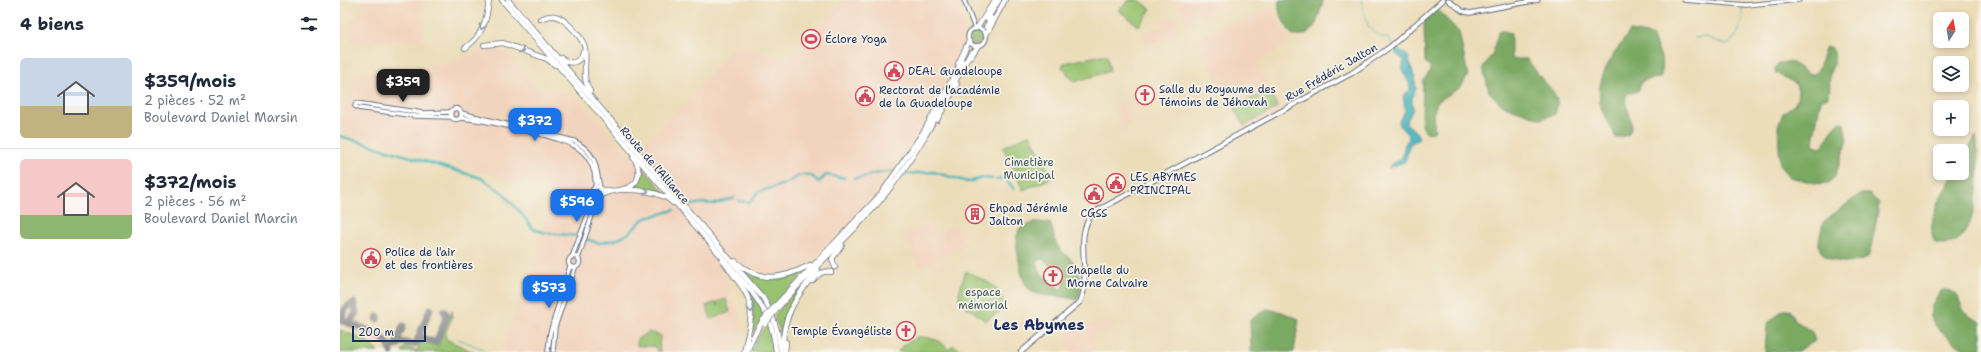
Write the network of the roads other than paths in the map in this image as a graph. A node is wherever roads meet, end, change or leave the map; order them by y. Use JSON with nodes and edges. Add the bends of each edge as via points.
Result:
{"nodes":[{"id":1,"x":489,"y":0,"type":"edge"},
{"id":2,"x":502,"y":0,"type":"edge"},
{"id":3,"x":508,"y":0,"type":"edge"},
{"id":4,"x":964,"y":0,"type":"edge"},
{"id":5,"x":995,"y":0,"type":"edge"},
{"id":6,"x":1002,"y":0,"type":"edge"},
{"id":7,"x":1442,"y":0,"type":"edge"},
{"id":8,"x":1448,"y":0,"type":"edge"},
{"id":9,"x":1538,"y":0,"type":"edge"},
{"id":10,"x":1684,"y":0,"type":"edge"},
{"id":11,"x":1799,"y":0,"type":"edge"},
{"id":12,"x":984,"y":26,"type":"tunnel mouth"},
{"id":13,"x":976,"y":29,"type":"junction"},
{"id":14,"x":986,"y":35,"type":"junction"},
{"id":15,"x":969,"y":41,"type":"junction"},
{"id":16,"x":546,"y":43,"type":"junction"},
{"id":17,"x":484,"y":45,"type":"dead end"},
{"id":18,"x":978,"y":46,"type":"junction"},
{"id":19,"x":465,"y":48,"type":"dead end"},
{"id":20,"x":969,"y":51,"type":"tunnel mouth"},
{"id":21,"x":570,"y":78,"type":"junction"},
{"id":22,"x":451,"y":112,"type":"junction"},
{"id":23,"x":461,"y":113,"type":"junction"},
{"id":24,"x":451,"y":117,"type":"junction"},
{"id":25,"x":460,"y":118,"type":"junction"},
{"id":26,"x":929,"y":125,"type":"junction"},
{"id":27,"x":620,"y":131,"type":"junction"},
{"id":28,"x":621,"y":139,"type":"junction"},
{"id":29,"x":595,"y":188,"type":"junction"},
{"id":30,"x":600,"y":193,"type":"junction"},
{"id":31,"x":593,"y":195,"type":"junction"},
{"id":32,"x":688,"y":216,"type":"junction"},
{"id":33,"x":855,"y":229,"type":"junction"},
{"id":34,"x":711,"y":240,"type":"junction"},
{"id":35,"x":846,"y":240,"type":"junction"},
{"id":36,"x":572,"y":257,"type":"junction"},
{"id":37,"x":578,"y":259,"type":"junction"},
{"id":38,"x":815,"y":262,"type":"junction"},
{"id":39,"x":570,"y":266,"type":"junction"},
{"id":40,"x":835,"y":267,"type":"dead end"},
{"id":41,"x":575,"y":268,"type":"junction"},
{"id":42,"x":832,"y":272,"type":"dead end"},
{"id":43,"x":776,"y":308,"type":"junction"},
{"id":44,"x":554,"y":351,"type":"edge"},
{"id":45,"x":746,"y":351,"type":"edge"},
{"id":46,"x":547,"y":352,"type":"edge"},
{"id":47,"x":776,"y":352,"type":"edge"},
{"id":48,"x":782,"y":352,"type":"edge"},
{"id":49,"x":786,"y":352,"type":"edge"},
{"id":50,"x":1022,"y":352,"type":"edge"}],
"edges":[{"from":1,"to":19,"type":"highway","one_way":true,"via":[[480,34]]},
{"from":2,"to":21,"type":"highway","name":"Route de l'Alliance"},
{"from":3,"to":16,"type":"highway","name":"Route de l'Alliance"},
{"from":4,"to":13,"type":"main road"},
{"from":5,"to":13,"type":"highway"},
{"from":6,"to":12,"type":"highway"},
{"from":6,"to":14,"type":"highway"},
{"from":7,"to":50,"type":"main road","name":"Rue Frédéric Jalton","via":[[1373,60],[1181,167],[1100,208],[1088,220],[1084,236],[1085,278],[1080,302]]},
{"from":8,"to":9,"type":"main road","via":[[1462,11],[1470,13]]},
{"from":10,"to":11,"type":"main road","via":[[1746,5]]},
{"from":13,"to":14,"type":"main road"},
{"from":13,"to":15,"type":"main road","via":[[969,33]]},
{"from":14,"to":18,"type":"main road","via":[[985,42]]},
{"from":15,"to":18,"type":"main road","via":[[973,46]]},
{"from":15,"to":26,"type":"highway","via":[[932,113]]},
{"from":16,"to":27,"type":"highway","name":"Route de l'Alliance"},
{"from":16,"to":27,"type":"highway","via":[[569,63],[578,61],[582,55],[581,43],[563,22],[554,18],[540,20],[548,16],[560,18],[583,42],[586,54],[586,85]]},
{"from":17,"to":21,"type":"highway","one_way":true,"via":[[503,43],[547,59]]},
{"from":18,"to":26,"type":"highway","via":[[937,121]]},
{"from":20,"to":26,"type":"highway"},
{"from":21,"to":28,"type":"highway","name":"Route de l'Alliance"},
{"from":22,"to":23,"type":"main road","via":[[456,108]]},
{"from":22,"to":24,"type":"main road"},
{"from":22,"to":24,"type":"main road","via":[[423,113],[356,103],[355,106],[421,116]]},
{"from":23,"to":25,"type":"main road"},
{"from":23,"to":30,"type":"main road","via":[[574,141],[592,157],[598,171]]},
{"from":24,"to":25,"type":"main road"},
{"from":25,"to":29,"type":"main road","via":[[573,144],[590,161],[596,177]]},
{"from":26,"to":33,"type":"highway","via":[[917,151],[884,196]]},
{"from":26,"to":38,"type":"highway","via":[[880,194],[843,236]]},
{"from":27,"to":34,"type":"highway","name":"Route de l'Alliance"},
{"from":28,"to":30,"type":"highway","via":[[637,162],[638,179],[628,188]]},
{"from":28,"to":32,"type":"highway","name":"Route de l'Alliance"},
{"from":29,"to":30,"type":"main road"},
{"from":29,"to":31,"type":"main road","via":[[592,191]]},
{"from":30,"to":31,"type":"main road"},
{"from":30,"to":32,"type":"highway","one_way":true,"via":[[652,192],[670,200]]},
{"from":30,"to":37,"type":"main road"},
{"from":31,"to":36,"type":"main road"},
{"from":32,"to":34,"type":"highway","name":"Route de l'Alliance"},
{"from":33,"to":35,"type":"highway"},
{"from":33,"to":43,"type":"highway"},
{"from":34,"to":38,"type":"highway","via":[[720,244],[738,264],[763,276],[790,275]]},
{"from":34,"to":45,"type":"highway","one_way":true,"via":[[749,298],[751,319]]},
{"from":34,"to":47,"type":"highway","name":"Route de l'Alliance","via":[[766,312],[774,333]]},
{"from":34,"to":48,"type":"highway","name":"Route de l'Alliance","via":[[770,309]]},
{"from":35,"to":40,"type":"highway","via":[[832,259]]},
{"from":35,"to":48,"type":"highway","via":[[806,283],[794,300],[784,329]]},
{"from":36,"to":37,"type":"main road"},
{"from":36,"to":39,"type":"main road","via":[[569,261]]},
{"from":37,"to":41,"type":"main road","via":[[579,263]]},
{"from":38,"to":43,"type":"highway"},
{"from":39,"to":41,"type":"main road"},
{"from":39,"to":46,"type":"main road","via":[[550,333]]},
{"from":41,"to":44,"type":"main road","via":[[555,327]]},
{"from":42,"to":49,"type":"highway","via":[[824,271],[819,274],[800,295],[789,320]]},
{"from":43,"to":45,"type":"highway","bridge":true},
{"from":44,"to":46,"type":"main road"}]}
